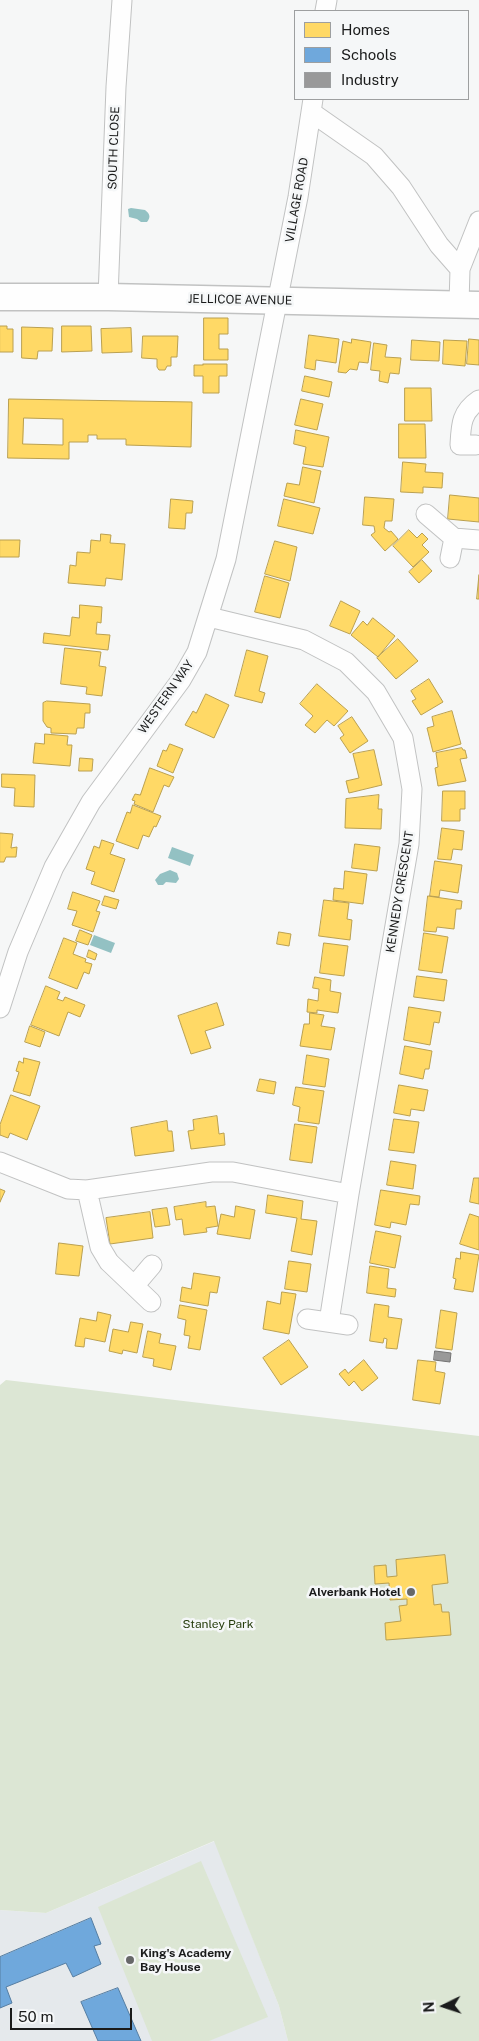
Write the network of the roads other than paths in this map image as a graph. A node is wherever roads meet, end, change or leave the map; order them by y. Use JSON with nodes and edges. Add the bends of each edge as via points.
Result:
{"nodes":[{"id":1,"x":122,"y":0,"type":"edge"},
{"id":2,"x":312,"y":105,"type":"edge"},
{"id":3,"x":479,"y":221,"type":"edge"},
{"id":4,"x":460,"y":268,"type":"junction"},
{"id":5,"x":0,"y":297,"type":"edge"},
{"id":6,"x":108,"y":297,"type":"junction"},
{"id":7,"x":278,"y":301,"type":"junction"},
{"id":8,"x":469,"y":305,"type":"edge"},
{"id":9,"x":479,"y":400,"type":"edge"},
{"id":10,"x":476,"y":445,"type":"dead end"},
{"id":11,"x":426,"y":514,"type":"dead end"},
{"id":12,"x":454,"y":538,"type":"junction"},
{"id":13,"x":479,"y":540,"type":"edge"},
{"id":14,"x":450,"y":558,"type":"dead end"},
{"id":15,"x":209,"y":617,"type":"junction"},
{"id":16,"x":0,"y":1008,"type":"edge"},
{"id":17,"x":0,"y":1162,"type":"edge"},
{"id":18,"x":87,"y":1190,"type":"junction"},
{"id":19,"x":349,"y":1194,"type":"junction"},
{"id":20,"x":152,"y":1265,"type":"dead end"},
{"id":21,"x":135,"y":1285,"type":"junction"},
{"id":22,"x":151,"y":1302,"type":"dead end"},
{"id":23,"x":307,"y":1319,"type":"dead end"}],
"edges":[{"from":1,"to":6,"type":"street","name":"SOUTH CLOSE"},
{"from":2,"to":4,"type":"street","via":[[374,156],[401,187],[439,245]]},
{"from":2,"to":7,"type":"street","name":"VILLAGE ROAD"},
{"from":3,"to":4,"type":"street"},
{"from":4,"to":8,"type":"street"},
{"from":5,"to":6,"type":"street","name":"JELLICOE AVENUE"},
{"from":6,"to":7,"type":"street","name":"JELLICOE AVENUE"},
{"from":7,"to":8,"type":"street","name":"JELLICOE AVENUE"},
{"from":7,"to":15,"type":"street","name":"WESTERN WAY","via":[[226,559]]},
{"from":9,"to":10,"type":"street","via":[[461,420],[460,445]]},
{"from":11,"to":12,"type":"street"},
{"from":12,"to":13,"type":"street"},
{"from":12,"to":14,"type":"street"},
{"from":15,"to":16,"type":"street","name":"WESTERN WAY","via":[[197,652],[181,680],[92,802],[54,867],[18,952]]},
{"from":15,"to":19,"type":"street","name":"KENNEDY CRESCENT","via":[[304,640],[346,662],[376,692],[403,738],[412,789],[409,844]]},
{"from":17,"to":18,"type":"street","via":[[68,1189]]},
{"from":18,"to":19,"type":"street","via":[[210,1172],[238,1173]]},
{"from":18,"to":21,"type":"street","via":[[100,1247],[109,1262]]},
{"from":19,"to":23,"type":"street","name":"KENNEDY CRESCENT","via":[[338,1324]]},
{"from":20,"to":21,"type":"street"},
{"from":21,"to":22,"type":"street"}]}
